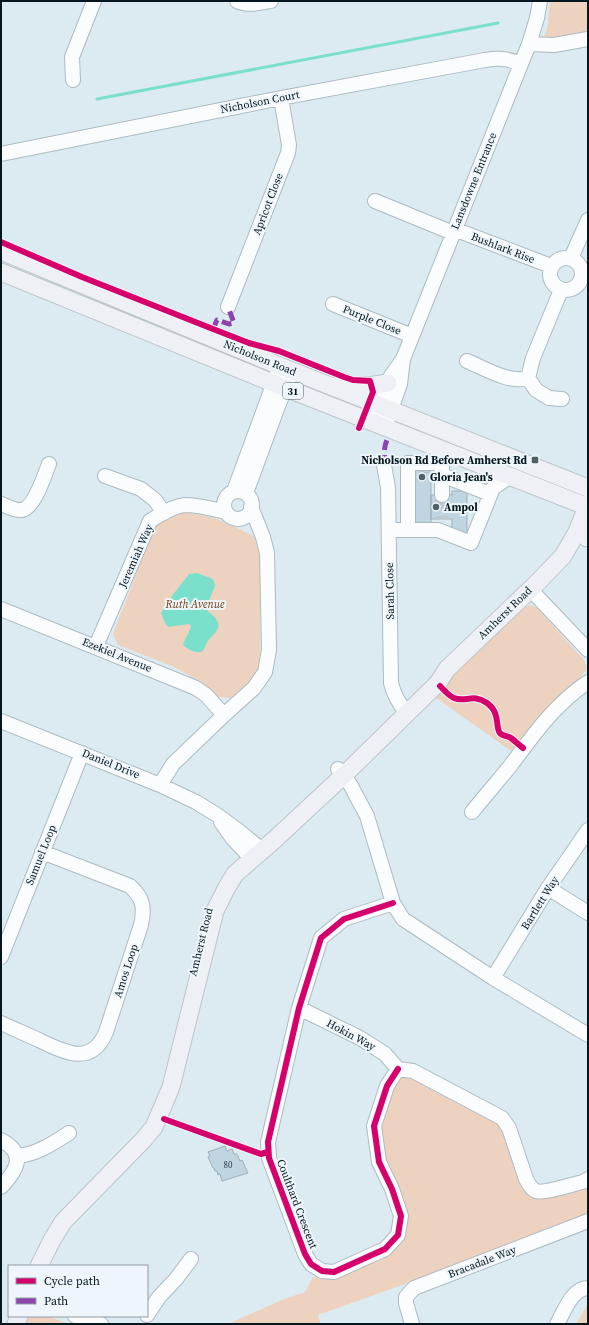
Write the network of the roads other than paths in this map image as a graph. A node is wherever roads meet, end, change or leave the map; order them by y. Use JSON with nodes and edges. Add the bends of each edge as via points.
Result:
{"nodes":[{"id":1,"x":94,"y":1,"type":"edge"},
{"id":2,"x":237,"y":1,"type":"edge"},
{"id":3,"x":271,"y":1,"type":"edge"},
{"id":4,"x":540,"y":1,"type":"edge"},
{"id":5,"x":588,"y":39,"type":"edge"},
{"id":6,"x":529,"y":44,"type":"junction"},
{"id":7,"x":520,"y":64,"type":"junction"},
{"id":8,"x":73,"y":80,"type":"dead end"},
{"id":9,"x":281,"y":98,"type":"junction"},
{"id":10,"x":1,"y":154,"type":"edge"},
{"id":11,"x":375,"y":201,"type":"dead end"},
{"id":12,"x":588,"y":220,"type":"edge"},
{"id":13,"x":454,"y":231,"type":"junction"},
{"id":14,"x":1,"y":251,"type":"edge"},
{"id":15,"x":571,"y":258,"type":"junction"},
{"id":16,"x":551,"y":266,"type":"junction"},
{"id":17,"x":1,"y":272,"type":"edge"},
{"id":18,"x":1,"y":279,"type":"edge"},
{"id":19,"x":585,"y":281,"type":"edge"},
{"id":20,"x":561,"y":290,"type":"junction"},
{"id":21,"x":333,"y":304,"type":"dead end"},
{"id":22,"x":228,"y":307,"type":"dead end"},
{"id":23,"x":117,"y":320,"type":"junction"},
{"id":24,"x":412,"y":336,"type":"junction"},
{"id":25,"x":403,"y":359,"type":"junction"},
{"id":26,"x":467,"y":361,"type":"dead end"},
{"id":27,"x":286,"y":369,"type":"junction"},
{"id":28,"x":528,"y":378,"type":"junction"},
{"id":29,"x":388,"y":383,"type":"junction"},
{"id":30,"x":279,"y":386,"type":"junction"},
{"id":31,"x":562,"y":399,"type":"dead end"},
{"id":32,"x":386,"y":408,"type":"junction"},
{"id":33,"x":379,"y":425,"type":"junction"},
{"id":34,"x":442,"y":463,"type":"junction"},
{"id":35,"x":49,"y":464,"type":"dead end"},
{"id":36,"x":384,"y":465,"type":"dead end"},
{"id":37,"x":105,"y":476,"type":"dead end"},
{"id":38,"x":509,"y":477,"type":"junction"},
{"id":39,"x":588,"y":488,"type":"edge"},
{"id":40,"x":490,"y":494,"type":"junction"},
{"id":41,"x":442,"y":495,"type":"tunnel mouth"},
{"id":42,"x":233,"y":499,"type":"junction"},
{"id":43,"x":1,"y":504,"type":"edge"},
{"id":44,"x":588,"y":506,"type":"edge"},
{"id":45,"x":251,"y":507,"type":"junction"},
{"id":46,"x":164,"y":513,"type":"junction"},
{"id":47,"x":242,"y":518,"type":"junction"},
{"id":48,"x":389,"y":530,"type":"junction"},
{"id":49,"x":408,"y":530,"type":"junction"},
{"id":50,"x":260,"y":532,"type":"junction"},
{"id":51,"x":588,"y":538,"type":"edge"},
{"id":52,"x":563,"y":556,"type":"junction"},
{"id":53,"x":533,"y":587,"type":"junction"},
{"id":54,"x":1,"y":609,"type":"edge"},
{"id":55,"x":588,"y":639,"type":"edge"},
{"id":56,"x":96,"y":646,"type":"junction"},
{"id":57,"x":588,"y":650,"type":"edge"},
{"id":58,"x":588,"y":674,"type":"edge"},
{"id":59,"x":583,"y":685,"type":"edge"},
{"id":60,"x":404,"y":710,"type":"junction"},
{"id":61,"x":224,"y":715,"type":"junction"},
{"id":62,"x":1,"y":721,"type":"edge"},
{"id":63,"x":82,"y":753,"type":"junction"},
{"id":64,"x":337,"y":776,"type":"junction"},
{"id":65,"x":160,"y":785,"type":"junction"},
{"id":66,"x":472,"y":812,"type":"dead end"},
{"id":67,"x":588,"y":830,"type":"edge"},
{"id":68,"x":42,"y":852,"type":"junction"},
{"id":69,"x":254,"y":852,"type":"junction"},
{"id":70,"x":548,"y":888,"type":"junction"},
{"id":71,"x":393,"y":903,"type":"junction"},
{"id":72,"x":588,"y":913,"type":"edge"},
{"id":73,"x":1,"y":957,"type":"edge"},
{"id":74,"x":493,"y":978,"type":"junction"},
{"id":75,"x":299,"y":1008,"type":"junction"},
{"id":76,"x":1,"y":1023,"type":"edge"},
{"id":77,"x":588,"y":1035,"type":"edge"},
{"id":78,"x":398,"y":1070,"type":"junction"},
{"id":79,"x":69,"y":1133,"type":"dead end"},
{"id":80,"x":1,"y":1140,"type":"edge"},
{"id":81,"x":17,"y":1156,"type":"junction"},
{"id":82,"x":588,"y":1179,"type":"edge"},
{"id":83,"x":1,"y":1187,"type":"edge"},
{"id":84,"x":588,"y":1221,"type":"edge"},
{"id":85,"x":191,"y":1260,"type":"dead end"},
{"id":86,"x":29,"y":1265,"type":"edge"},
{"id":87,"x":40,"y":1265,"type":"edge"},
{"id":88,"x":588,"y":1288,"type":"edge"},
{"id":89,"x":148,"y":1314,"type":"edge"},
{"id":90,"x":78,"y":1317,"type":"edge"},
{"id":91,"x":101,"y":1324,"type":"edge"},
{"id":92,"x":412,"y":1324,"type":"edge"},
{"id":93,"x":557,"y":1324,"type":"edge"}],
"edges":[{"from":1,"to":8,"type":"street","via":[[72,57]]},
{"from":2,"to":3,"type":"street","via":[[258,4]]},
{"from":4,"to":6,"type":"street","name":"Lansdowne Entrance"},
{"from":5,"to":6,"type":"street","via":[[554,45]]},
{"from":6,"to":7,"type":"street","name":"Lansdowne Entrance"},
{"from":7,"to":9,"type":"street","name":"Nicholson Court","via":[[498,58]]},
{"from":7,"to":13,"type":"street","name":"Lansdowne Entrance"},
{"from":9,"to":10,"type":"street","name":"Nicholson Court"},
{"from":9,"to":22,"type":"street","name":"Apricot Close","via":[[290,145],[288,153]]},
{"from":11,"to":13,"type":"street","name":"Bushlark Rise"},
{"from":12,"to":15,"type":"street"},
{"from":13,"to":16,"type":"street","name":"Bushlark Rise"},
{"from":13,"to":24,"type":"street","name":"Lansdowne Entrance"},
{"from":14,"to":27,"type":"main road","name":"Nicholson Road","number":"31"},
{"from":15,"to":16,"type":"street","via":[[560,259]]},
{"from":15,"to":19,"type":"street","via":[[580,265]]},
{"from":16,"to":20,"type":"street","via":[[550,277]]},
{"from":17,"to":23,"type":"main road","name":"Nicholson Road","number":"31"},
{"from":18,"to":23,"type":"main road","via":[[103,320]]},
{"from":19,"to":20,"type":"street","via":[[574,289]]},
{"from":20,"to":28,"type":"street","via":[[533,358]]},
{"from":21,"to":24,"type":"street","name":"Purple Close"},
{"from":23,"to":30,"type":"main road","name":"Nicholson Road","number":"31"},
{"from":24,"to":25,"type":"street","name":"Lansdowne Entrance"},
{"from":25,"to":29,"type":"street","name":"Lansdowne Entrance","via":[[390,376]]},
{"from":25,"to":32,"type":"street","name":"Lansdowne Entrance","via":[[400,384]]},
{"from":26,"to":28,"type":"street","via":[[509,379]]},
{"from":27,"to":29,"type":"main road","via":[[311,368],[351,386]]},
{"from":27,"to":30,"type":"street"},
{"from":27,"to":32,"type":"main road","name":"Nicholson Road","number":"31"},
{"from":28,"to":31,"type":"street","via":[[536,390],[549,398]]},
{"from":29,"to":32,"type":"street","name":"Lansdowne Entrance"},
{"from":30,"to":33,"type":"main road","name":"Nicholson Road","number":"31"},
{"from":30,"to":42,"type":"street","via":[[278,406]]},
{"from":32,"to":33,"type":"street","name":"Lansdowne Entrance"},
{"from":32,"to":39,"type":"main road","name":"Nicholson Road","number":"31"},
{"from":33,"to":34,"type":"main road","name":"Nicholson Road","number":"31"},
{"from":34,"to":38,"type":"main road","name":"Nicholson Road","number":"31"},
{"from":34,"to":40,"type":"street"},
{"from":34,"to":41,"type":"street"},
{"from":34,"to":49,"type":"street","via":[[408,463]]},
{"from":35,"to":43,"type":"street","via":[[29,506],[24,510],[18,510]]},
{"from":36,"to":48,"type":"street","name":"Sarah Close","via":[[388,488]]},
{"from":37,"to":46,"type":"street","via":[[141,490],[155,500]]},
{"from":38,"to":40,"type":"street","via":[[492,488]]},
{"from":38,"to":44,"type":"main road","name":"Nicholson Road","number":"31"},
{"from":40,"to":49,"type":"street","via":[[471,543],[442,526],[438,530]]},
{"from":42,"to":45,"type":"street","via":[[251,501]]},
{"from":42,"to":46,"type":"street","name":"Jeremiah Way","via":[[208,508],[184,505]]},
{"from":42,"to":47,"type":"street","via":[[230,516]]},
{"from":44,"to":52,"type":"main road","name":"Amherst Road"},
{"from":45,"to":47,"type":"street","via":[[248,514]]},
{"from":45,"to":50,"type":"street"},
{"from":46,"to":56,"type":"street","name":"Jeremiah Way","via":[[150,521]]},
{"from":47,"to":50,"type":"street"},
{"from":48,"to":49,"type":"street"},
{"from":48,"to":60,"type":"street","name":"Sarah Close","via":[[391,683],[394,695]]},
{"from":50,"to":61,"type":"street","via":[[267,553],[268,650],[265,672],[254,688]]},
{"from":51,"to":52,"type":"main road","name":"Amherst Road","via":[[576,550]]},
{"from":52,"to":53,"type":"main road","name":"Amherst Road"},
{"from":53,"to":55,"type":"street"},
{"from":53,"to":57,"type":"street"},
{"from":53,"to":60,"type":"main road","name":"Amherst Road","via":[[447,669],[434,676]]},
{"from":54,"to":56,"type":"street","name":"Ezekiel Avenue"},
{"from":56,"to":61,"type":"street","name":"Ezekiel Avenue","via":[[196,688]]},
{"from":58,"to":59,"type":"street"},
{"from":59,"to":66,"type":"street","via":[[543,721]]},
{"from":60,"to":64,"type":"main road","name":"Amherst Road"},
{"from":61,"to":65,"type":"street","via":[[173,764]]},
{"from":62,"to":63,"type":"street","name":"Daniel Drive"},
{"from":63,"to":65,"type":"street","name":"Daniel Drive"},
{"from":63,"to":68,"type":"street","name":"Samuel Loop"},
{"from":64,"to":69,"type":"main road","name":"Amherst Road","via":[[268,835]]},
{"from":64,"to":71,"type":"street","via":[[366,816]]},
{"from":65,"to":69,"type":"street","name":"Daniel Drive","via":[[217,814],[233,839]]},
{"from":67,"to":70,"type":"street","name":"Bartlett Way"},
{"from":68,"to":73,"type":"street","name":"Samuel Loop"},
{"from":68,"to":76,"type":"street","name":"Amos Loop","via":[[130,886],[136,892],[144,913],[106,1032],[97,1047],[83,1054],[74,1054]]},
{"from":69,"to":86,"type":"main road","name":"Amherst Road","via":[[229,870],[214,889],[173,1056],[150,1116],[128,1143],[53,1220]]},
{"from":69,"to":87,"type":"main road","name":"Amherst Road","via":[[226,887],[215,911],[171,1087],[154,1127],[63,1222]]},
{"from":70,"to":72,"type":"street"},
{"from":70,"to":74,"type":"street","name":"Bartlett Way"},
{"from":71,"to":74,"type":"street","via":[[404,918]]},
{"from":71,"to":75,"type":"street","name":"Coulthard Crescent","via":[[344,919],[321,938]]},
{"from":74,"to":77,"type":"street"},
{"from":75,"to":78,"type":"street","name":"Hokin Way","via":[[360,1038],[385,1054]]},
{"from":75,"to":78,"type":"street","name":"Coulthard Crescent","via":[[268,1142],[268,1152],[305,1254],[311,1264],[322,1271],[334,1272],[384,1249],[398,1235],[401,1216],[379,1162],[374,1126],[387,1086]]},
{"from":78,"to":82,"type":"street","via":[[413,1071],[502,1118],[509,1128],[529,1186],[536,1191],[546,1191]]},
{"from":79,"to":81,"type":"street","via":[[42,1150]]},
{"from":80,"to":81,"type":"street","via":[[11,1146]]},
{"from":81,"to":83,"type":"street","via":[[17,1167]]},
{"from":84,"to":92,"type":"street","name":"Bracadale Way","via":[[414,1288],[406,1297]]},
{"from":85,"to":89,"type":"street","via":[[159,1297]]},
{"from":88,"to":93,"type":"street","via":[[583,1288],[574,1295]]},
{"from":90,"to":91,"type":"street"}]}
